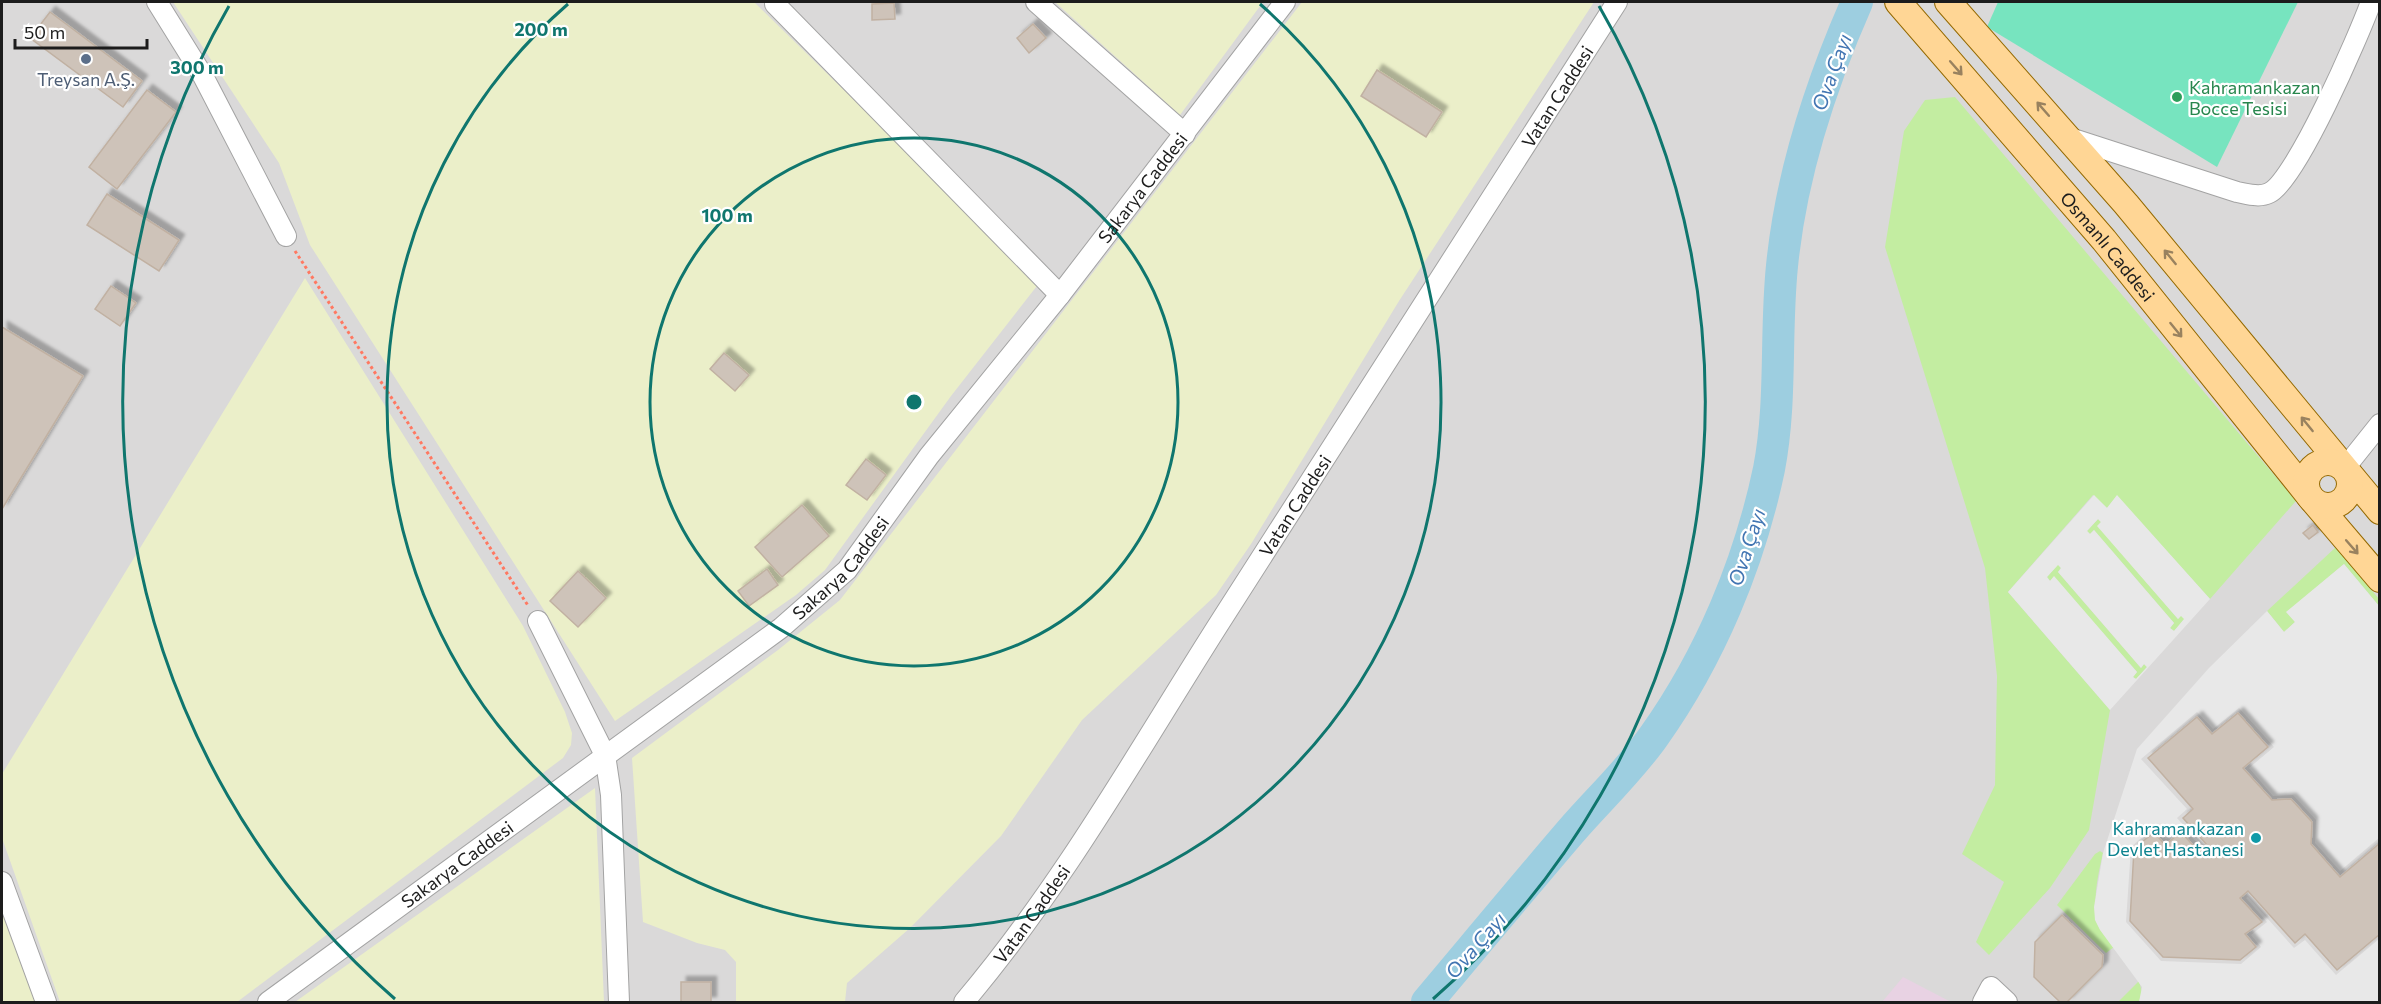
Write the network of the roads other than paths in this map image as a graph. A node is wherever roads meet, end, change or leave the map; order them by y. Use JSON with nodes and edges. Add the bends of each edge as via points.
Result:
{"nodes":[{"id":1,"x":157,"y":2,"type":"edge"},
{"id":2,"x":777,"y":2,"type":"edge"},
{"id":3,"x":1036,"y":2,"type":"edge"},
{"id":4,"x":1285,"y":2,"type":"edge"},
{"id":5,"x":1617,"y":2,"type":"edge"},
{"id":6,"x":1898,"y":2,"type":"edge"},
{"id":7,"x":1948,"y":2,"type":"edge"},
{"id":8,"x":2371,"y":2,"type":"edge"},
{"id":9,"x":1185,"y":134,"type":"junction"},
{"id":10,"x":2067,"y":137,"type":"junction"},
{"id":11,"x":286,"y":236,"type":"road end"},
{"id":12,"x":1060,"y":295,"type":"junction"},
{"id":13,"x":2379,"y":424,"type":"edge"},
{"id":14,"x":2344,"y":469,"type":"junction"},
{"id":15,"x":2310,"y":498,"type":"junction"},
{"id":16,"x":2379,"y":511,"type":"edge"},
{"id":17,"x":2379,"y":579,"type":"edge"},
{"id":18,"x":538,"y":621,"type":"road end"},
{"id":19,"x":605,"y":755,"type":"junction"},
{"id":20,"x":2,"y":882,"type":"edge"},
{"id":21,"x":1987,"y":995,"type":"edge"},
{"id":22,"x":46,"y":1002,"type":"edge"},
{"id":23,"x":268,"y":1002,"type":"edge"},
{"id":24,"x":619,"y":1002,"type":"edge"},
{"id":25,"x":964,"y":1002,"type":"edge"},
{"id":26,"x":2007,"y":1002,"type":"edge"}],
"edges":[{"from":1,"to":11,"type":"street","via":[[203,76]]},
{"from":2,"to":12,"type":"street"},
{"from":3,"to":9,"type":"street"},
{"from":4,"to":9,"type":"street","name":"Sakarya Caddesi"},
{"from":5,"to":25,"type":"street","name":"Vatan Caddesi","via":[[1209,639],[1075,856],[1022,932]]},
{"from":6,"to":15,"type":"main road","name":"Osmanlı Caddesi","one_way":true,"via":[[2104,240]]},
{"from":10,"to":7,"type":"main road","one_way":true},
{"from":8,"to":10,"type":"street","via":[[2297,161],[2270,193],[2259,196],[2237,192]]},
{"from":9,"to":12,"type":"street","name":"Sakarya Caddesi"},
{"from":14,"to":10,"type":"main road","one_way":true},
{"from":12,"to":19,"type":"street","name":"Sakarya Caddesi","via":[[928,456],[847,570],[781,628]]},
{"from":13,"to":14,"type":"street"},
{"from":14,"to":15,"type":"main road","via":[[2328,462],[2314,467],[2306,480]]},
{"from":14,"to":16,"type":"main road"},
{"from":15,"to":17,"type":"main road","name":"Osmanlı Caddesi","one_way":true},
{"from":18,"to":19,"type":"street"},
{"from":19,"to":23,"type":"street","name":"Sakarya Caddesi"},
{"from":19,"to":24,"type":"street","via":[[611,795]]},
{"from":20,"to":22,"type":"street"},
{"from":21,"to":26,"type":"street"}]}
